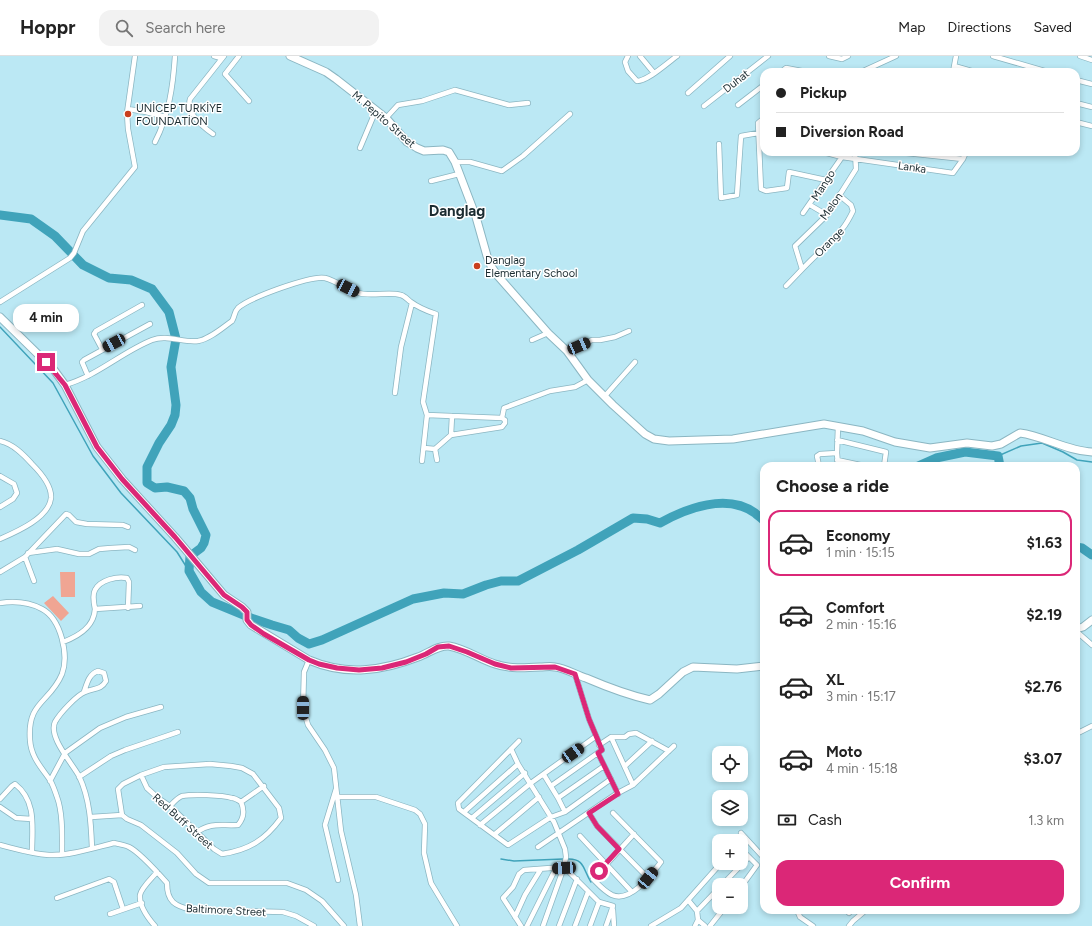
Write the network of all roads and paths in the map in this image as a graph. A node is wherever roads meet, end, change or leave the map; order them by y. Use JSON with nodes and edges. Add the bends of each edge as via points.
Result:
{"nodes":[{"id":1,"x":136,"y":56,"type":"edge"},
{"id":2,"x":175,"y":56,"type":"edge"},
{"id":3,"x":214,"y":56,"type":"edge"},
{"id":4,"x":239,"y":56,"type":"edge"},
{"id":5,"x":290,"y":56,"type":"edge"},
{"id":6,"x":628,"y":56,"type":"edge"},
{"id":7,"x":677,"y":56,"type":"edge"},
{"id":8,"x":730,"y":56,"type":"edge"},
{"id":9,"x":768,"y":56,"type":"edge"},
{"id":10,"x":829,"y":56,"type":"edge"},
{"id":11,"x":848,"y":56,"type":"edge"},
{"id":12,"x":896,"y":56,"type":"edge"},
{"id":13,"x":956,"y":56,"type":"edge"},
{"id":14,"x":993,"y":56,"type":"edge"},
{"id":15,"x":1080,"y":56,"type":"edge"},
{"id":16,"x":222,"y":57,"type":"edge"},
{"id":17,"x":642,"y":57,"type":"edge"},
{"id":18,"x":1092,"y":60,"type":"edge"},
{"id":19,"x":954,"y":66,"type":"joint"},
{"id":20,"x":870,"y":68,"type":"edge"},
{"id":21,"x":961,"y":68,"type":"edge"},
{"id":22,"x":1034,"y":68,"type":"edge"},
{"id":23,"x":654,"y":73,"type":"junction"},
{"id":24,"x":1080,"y":81,"type":"edge"},
{"id":25,"x":1092,"y":84,"type":"edge"},
{"id":26,"x":760,"y":89,"type":"edge"},
{"id":27,"x":688,"y":93,"type":"dead end"},
{"id":28,"x":249,"y":101,"type":"dead end"},
{"id":29,"x":528,"y":103,"type":"dead end"},
{"id":30,"x":1080,"y":104,"type":"edge"},
{"id":31,"x":738,"y":105,"type":"dead end"},
{"id":32,"x":704,"y":106,"type":"dead end"},
{"id":33,"x":1092,"y":108,"type":"edge"},
{"id":34,"x":128,"y":110,"type":"junction"},
{"id":35,"x":376,"y":110,"type":"junction"},
{"id":36,"x":570,"y":114,"type":"dead end"},
{"id":37,"x":166,"y":117,"type":"junction"},
{"id":38,"x":386,"y":118,"type":"junction"},
{"id":39,"x":760,"y":121,"type":"edge"},
{"id":40,"x":1080,"y":123,"type":"edge"},
{"id":41,"x":1092,"y":126,"type":"edge"},
{"id":42,"x":758,"y":133,"type":"junction"},
{"id":43,"x":213,"y":134,"type":"dead end"},
{"id":44,"x":155,"y":142,"type":"dead end"},
{"id":45,"x":719,"y":144,"type":"dead end"},
{"id":46,"x":360,"y":148,"type":"dead end"},
{"id":47,"x":838,"y":156,"type":"edge"},
{"id":48,"x":935,"y":156,"type":"edge"},
{"id":49,"x":964,"y":156,"type":"edge"},
{"id":50,"x":842,"y":157,"type":"junction"},
{"id":51,"x":855,"y":159,"type":"junction"},
{"id":52,"x":963,"y":159,"type":"junction"},
{"id":53,"x":457,"y":168,"type":"junction"},
{"id":54,"x":826,"y":180,"type":"junction"},
{"id":55,"x":431,"y":181,"type":"dead end"},
{"id":56,"x":839,"y":195,"type":"junction"},
{"id":57,"x":810,"y":205,"type":"junction"},
{"id":58,"x":803,"y":213,"type":"dead end"},
{"id":59,"x":827,"y":215,"type":"junction"},
{"id":60,"x":802,"y":269,"type":"junction"},
{"id":61,"x":786,"y":286,"type":"dead end"},
{"id":62,"x":0,"y":302,"type":"edge"},
{"id":63,"x":412,"y":303,"type":"junction"},
{"id":64,"x":142,"y":305,"type":"dead end"},
{"id":65,"x":0,"y":317,"type":"edge"},
{"id":66,"x":150,"y":324,"type":"dead end"},
{"id":67,"x":629,"y":331,"type":"dead end"},
{"id":68,"x":548,"y":333,"type":"junction"},
{"id":69,"x":532,"y":340,"type":"dead end"},
{"id":70,"x":102,"y":349,"type":"junction"},
{"id":71,"x":567,"y":351,"type":"junction"},
{"id":72,"x":635,"y":362,"type":"dead end"},
{"id":73,"x":88,"y":376,"type":"junction"},
{"id":74,"x":588,"y":380,"type":"junction"},
{"id":75,"x":65,"y":385,"type":"junction"},
{"id":76,"x":395,"y":393,"type":"dead end"},
{"id":77,"x":604,"y":397,"type":"junction"},
{"id":78,"x":427,"y":415,"type":"junction"},
{"id":79,"x":452,"y":416,"type":"junction"},
{"id":80,"x":502,"y":418,"type":"junction"},
{"id":81,"x":838,"y":427,"type":"junction"},
{"id":82,"x":451,"y":435,"type":"junction"},
{"id":83,"x":837,"y":440,"type":"junction"},
{"id":84,"x":0,"y":441,"type":"edge"},
{"id":85,"x":424,"y":448,"type":"junction"},
{"id":86,"x":435,"y":449,"type":"junction"},
{"id":87,"x":1092,"y":452,"type":"edge"},
{"id":88,"x":837,"y":454,"type":"junction"},
{"id":89,"x":437,"y":460,"type":"dead end"},
{"id":90,"x":837,"y":460,"type":"joint"},
{"id":91,"x":422,"y":461,"type":"dead end"},
{"id":92,"x":818,"y":462,"type":"edge"},
{"id":93,"x":846,"y":462,"type":"edge"},
{"id":94,"x":885,"y":462,"type":"edge"},
{"id":95,"x":0,"y":476,"type":"edge"},
{"id":96,"x":0,"y":507,"type":"edge"},
{"id":97,"x":128,"y":527,"type":"dead end"},
{"id":98,"x":0,"y":539,"type":"edge"},
{"id":99,"x":136,"y":550,"type":"dead end"},
{"id":100,"x":26,"y":555,"type":"junction"},
{"id":101,"x":0,"y":572,"type":"edge"},
{"id":102,"x":34,"y":580,"type":"dead end"},
{"id":103,"x":0,"y":602,"type":"edge"},
{"id":104,"x":140,"y":606,"type":"dead end"},
{"id":105,"x":128,"y":608,"type":"junction"},
{"id":106,"x":95,"y":609,"type":"junction"},
{"id":107,"x":1092,"y":620,"type":"edge"},
{"id":108,"x":1080,"y":628,"type":"edge"},
{"id":109,"x":1080,"y":634,"type":"edge"},
{"id":110,"x":63,"y":642,"type":"junction"},
{"id":111,"x":1092,"y":645,"type":"edge"},
{"id":112,"x":309,"y":660,"type":"junction"},
{"id":113,"x":760,"y":666,"type":"edge"},
{"id":114,"x":575,"y":674,"type":"junction"},
{"id":115,"x":84,"y":692,"type":"junction"},
{"id":116,"x":161,"y":707,"type":"dead end"},
{"id":117,"x":1092,"y":726,"type":"edge"},
{"id":118,"x":178,"y":732,"type":"dead end"},
{"id":119,"x":1080,"y":732,"type":"edge"},
{"id":120,"x":595,"y":737,"type":"junction"},
{"id":121,"x":611,"y":737,"type":"junction"},
{"id":122,"x":519,"y":740,"type":"dead end"},
{"id":123,"x":652,"y":741,"type":"junction"},
{"id":124,"x":599,"y":745,"type":"junction"},
{"id":125,"x":674,"y":746,"type":"dead end"},
{"id":126,"x":511,"y":749,"type":"junction"},
{"id":127,"x":669,"y":751,"type":"junction"},
{"id":128,"x":65,"y":753,"type":"junction"},
{"id":129,"x":598,"y":753,"type":"junction"},
{"id":130,"x":518,"y":764,"type":"junction"},
{"id":131,"x":604,"y":766,"type":"junction"},
{"id":132,"x":625,"y":766,"type":"junction"},
{"id":133,"x":141,"y":774,"type":"junction"},
{"id":134,"x":525,"y":774,"type":"junction"},
{"id":135,"x":544,"y":774,"type":"junction"},
{"id":136,"x":79,"y":777,"type":"junction"},
{"id":137,"x":610,"y":779,"type":"junction"},
{"id":138,"x":50,"y":782,"type":"junction"},
{"id":139,"x":531,"y":783,"type":"junction"},
{"id":140,"x":633,"y":785,"type":"junction"},
{"id":141,"x":264,"y":786,"type":"junction"},
{"id":142,"x":551,"y":786,"type":"junction"},
{"id":143,"x":336,"y":788,"type":"junction"},
{"id":144,"x":618,"y":794,"type":"junction"},
{"id":145,"x":337,"y":797,"type":"junction"},
{"id":146,"x":539,"y":797,"type":"junction"},
{"id":147,"x":558,"y":798,"type":"junction"},
{"id":148,"x":0,"y":800,"type":"edge"},
{"id":149,"x":241,"y":802,"type":"junction"},
{"id":150,"x":170,"y":806,"type":"junction"},
{"id":151,"x":0,"y":807,"type":"edge"},
{"id":152,"x":464,"y":812,"type":"junction"},
{"id":153,"x":564,"y":812,"type":"junction"},
{"id":154,"x":589,"y":813,"type":"junction"},
{"id":155,"x":613,"y":813,"type":"dead end"},
{"id":156,"x":122,"y":815,"type":"junction"},
{"id":157,"x":91,"y":817,"type":"junction"},
{"id":158,"x":551,"y":817,"type":"junction"},
{"id":159,"x":472,"y":818,"type":"junction"},
{"id":160,"x":32,"y":819,"type":"junction"},
{"id":161,"x":480,"y":825,"type":"junction"},
{"id":162,"x":197,"y":832,"type":"junction"},
{"id":163,"x":558,"y":833,"type":"junction"},
{"id":164,"x":741,"y":833,"type":"dead end"},
{"id":165,"x":495,"y":834,"type":"junction"},
{"id":166,"x":634,"y":834,"type":"junction"},
{"id":167,"x":580,"y":836,"type":"dead end"},
{"id":168,"x":0,"y":845,"type":"edge"},
{"id":169,"x":538,"y":847,"type":"dead end"},
{"id":170,"x":754,"y":847,"type":"junction"},
{"id":171,"x":92,"y":848,"type":"junction"},
{"id":172,"x":619,"y":849,"type":"junction"},
{"id":173,"x":32,"y":852,"type":"junction"},
{"id":174,"x":62,"y":854,"type":"junction"},
{"id":175,"x":760,"y":854,"type":"edge"},
{"id":176,"x":748,"y":856,"type":"joint"},
{"id":177,"x":606,"y":864,"type":"junction"},
{"id":178,"x":556,"y":868,"type":"junction"},
{"id":179,"x":564,"y":868,"type":"junction"},
{"id":180,"x":541,"y":869,"type":"junction"},
{"id":181,"x":714,"y":870,"type":"edge"},
{"id":182,"x":735,"y":870,"type":"edge"},
{"id":183,"x":157,"y":872,"type":"junction"},
{"id":184,"x":648,"y":878,"type":"junction"},
{"id":185,"x":728,"y":878,"type":"edge"},
{"id":186,"x":748,"y":878,"type":"edge"},
{"id":187,"x":338,"y":880,"type":"dead end"},
{"id":188,"x":577,"y":880,"type":"junction"},
{"id":189,"x":588,"y":892,"type":"junction"},
{"id":190,"x":632,"y":892,"type":"junction"},
{"id":191,"x":712,"y":895,"type":"edge"},
{"id":192,"x":57,"y":898,"type":"dead end"},
{"id":193,"x":688,"y":900,"type":"junction"},
{"id":194,"x":599,"y":902,"type":"junction"},
{"id":195,"x":142,"y":903,"type":"junction"},
{"id":196,"x":613,"y":906,"type":"junction"},
{"id":197,"x":123,"y":909,"type":"junction"},
{"id":198,"x":697,"y":911,"type":"junction"},
{"id":199,"x":110,"y":914,"type":"dead end"},
{"id":200,"x":719,"y":914,"type":"edge"},
{"id":201,"x":799,"y":914,"type":"edge"},
{"id":202,"x":862,"y":914,"type":"edge"},
{"id":203,"x":515,"y":917,"type":"junction"},
{"id":204,"x":698,"y":920,"type":"junction"},
{"id":205,"x":155,"y":926,"type":"edge"},
{"id":206,"x":314,"y":926,"type":"edge"},
{"id":207,"x":344,"y":926,"type":"edge"},
{"id":208,"x":360,"y":926,"type":"edge"},
{"id":209,"x":457,"y":926,"type":"edge"},
{"id":210,"x":521,"y":926,"type":"edge"},
{"id":211,"x":527,"y":926,"type":"edge"},
{"id":212,"x":543,"y":926,"type":"edge"},
{"id":213,"x":559,"y":926,"type":"edge"},
{"id":214,"x":575,"y":926,"type":"edge"},
{"id":215,"x":590,"y":926,"type":"edge"},
{"id":216,"x":606,"y":926,"type":"edge"},
{"id":217,"x":614,"y":926,"type":"edge"},
{"id":218,"x":651,"y":926,"type":"edge"},
{"id":219,"x":696,"y":926,"type":"edge"},
{"id":220,"x":705,"y":926,"type":"edge"},
{"id":221,"x":710,"y":926,"type":"edge"},
{"id":222,"x":813,"y":926,"type":"edge"},
{"id":223,"x":849,"y":926,"type":"edge"}],
"edges":[{"from":1,"to":34,"type":"street"},
{"from":2,"to":37,"type":"street"},
{"from":3,"to":16,"type":"street"},
{"from":4,"to":28,"type":"street","via":[[225,74]]},
{"from":5,"to":35,"type":"street","name":"M. Pepito Street","via":[[336,78]]},
{"from":6,"to":23,"type":"street","via":[[625,62],[628,71],[637,81]]},
{"from":7,"to":23,"type":"street"},
{"from":8,"to":27,"type":"street"},
{"from":9,"to":32,"type":"street","name":"Duhat"},
{"from":10,"to":11,"type":"street","via":[[842,59]]},
{"from":12,"to":20,"type":"street"},
{"from":13,"to":19,"type":"street"},
{"from":14,"to":22,"type":"street"},
{"from":15,"to":18,"type":"street"},
{"from":16,"to":43,"type":"street","via":[[189,103],[203,127]]},
{"from":17,"to":23,"type":"street"},
{"from":19,"to":21,"type":"street"},
{"from":24,"to":25,"type":"street"},
{"from":26,"to":31,"type":"street"},
{"from":29,"to":38,"type":"street","via":[[509,105],[458,89],[398,106]]},
{"from":30,"to":33,"type":"street"},
{"from":34,"to":37,"type":"street"},
{"from":34,"to":62,"type":"street","via":[[128,129],[135,167],[83,231],[70,258]]},
{"from":35,"to":38,"type":"street","name":"M. Pepito Street"},
{"from":35,"to":46,"type":"street"},
{"from":36,"to":53,"type":"street","via":[[502,171],[470,162]]},
{"from":37,"to":44,"type":"street"},
{"from":38,"to":53,"type":"street","name":"M. Pepito Street","via":[[407,142],[424,151],[449,152]]},
{"from":39,"to":42,"type":"street"},
{"from":40,"to":41,"type":"street"},
{"from":42,"to":45,"type":"street","via":[[741,136],[737,195],[720,198]]},
{"from":42,"to":54,"type":"street","via":[[761,189],[766,191],[787,188],[788,172]]},
{"from":47,"to":50,"type":"street","name":"Lanka"},
{"from":48,"to":52,"type":"street"},
{"from":49,"to":52,"type":"street","name":"Lanka"},
{"from":50,"to":51,"type":"street","name":"Lanka"},
{"from":50,"to":54,"type":"street","name":"Mango"},
{"from":51,"to":52,"type":"street","name":"Lanka","via":[[953,173]]},
{"from":51,"to":56,"type":"street","name":"Melon","via":[[856,169]]},
{"from":53,"to":55,"type":"street"},
{"from":53,"to":68,"type":"street","name":"M. Pepito Street","via":[[491,266]]},
{"from":54,"to":57,"type":"street","name":"Mango"},
{"from":56,"to":59,"type":"street","name":"Melon"},
{"from":56,"to":60,"type":"street","name":"Orange","via":[[851,205],[853,211],[839,234]]},
{"from":57,"to":58,"type":"street","name":"Mango"},
{"from":57,"to":59,"type":"street"},
{"from":59,"to":60,"type":"street","name":"Melon","via":[[795,246]]},
{"from":60,"to":61,"type":"street","name":"Orange"},
{"from":63,"to":73,"type":"street","via":[[402,295],[358,293],[331,280],[315,278],[243,304],[235,312],[232,321],[205,338],[195,341],[171,338],[151,340]]},
{"from":63,"to":76,"type":"street","via":[[400,347]]},
{"from":63,"to":78,"type":"street","via":[[436,314],[424,402]]},
{"from":64,"to":70,"type":"street","via":[[96,331],[94,334]]},
{"from":65,"to":75,"type":"street","via":[[54,370]]},
{"from":66,"to":70,"type":"street"},
{"from":67,"to":71,"type":"street","via":[[615,337],[592,340]]},
{"from":68,"to":69,"type":"street"},
{"from":68,"to":71,"type":"street","name":"M. Pepito Street"},
{"from":70,"to":73,"type":"street","via":[[82,362]]},
{"from":71,"to":74,"type":"street","name":"M. Pepito Street"},
{"from":72,"to":77,"type":"street"},
{"from":73,"to":75,"type":"street"},
{"from":74,"to":77,"type":"street","name":"M. Pepito Street"},
{"from":74,"to":80,"type":"street","via":[[576,387],[550,391],[504,408]]},
{"from":75,"to":112,"type":"street","via":[[97,447],[224,595],[242,607],[251,625]]},
{"from":77,"to":81,"type":"street","name":"M. Pepito Street","via":[[645,434],[654,439],[669,441],[740,438],[824,424]]},
{"from":78,"to":79,"type":"street"},
{"from":78,"to":85,"type":"street"},
{"from":79,"to":80,"type":"street"},
{"from":79,"to":82,"type":"street"},
{"from":80,"to":82,"type":"street","via":[[505,420],[502,427]]},
{"from":81,"to":83,"type":"street"},
{"from":81,"to":87,"type":"street","name":"M. Pepito Street","via":[[930,448],[967,443],[992,446],[1020,433]]},
{"from":82,"to":86,"type":"street"},
{"from":83,"to":88,"type":"street"},
{"from":83,"to":94,"type":"street","via":[[886,452]]},
{"from":84,"to":98,"type":"street","via":[[17,449],[41,473],[49,487],[51,498],[37,519]]},
{"from":85,"to":86,"type":"street"},
{"from":85,"to":91,"type":"street"},
{"from":86,"to":89,"type":"street"},
{"from":88,"to":90,"type":"street"},
{"from":88,"to":92,"type":"street","via":[[820,454],[817,456]]},
{"from":90,"to":93,"type":"street"},
{"from":95,"to":96,"type":"street","via":[[14,484],[16,492],[13,499]]},
{"from":97,"to":100,"type":"street","via":[[76,522],[66,514]]},
{"from":99,"to":100,"type":"street","via":[[129,547],[111,548],[84,554],[57,549]]},
{"from":100,"to":101,"type":"street"},
{"from":100,"to":102,"type":"street"},
{"from":103,"to":110,"type":"street","via":[[30,604],[43,609],[53,620]]},
{"from":104,"to":105,"type":"street"},
{"from":105,"to":106,"type":"street"},
{"from":105,"to":106,"type":"street","via":[[130,582],[127,578],[121,577],[99,585],[94,591]]},
{"from":106,"to":110,"type":"street","via":[[90,626]]},
{"from":107,"to":108,"type":"street"},
{"from":109,"to":111,"type":"street"},
{"from":110,"to":138,"type":"street","via":[[62,673],[55,686],[33,712],[29,726],[33,757]]},
{"from":112,"to":114,"type":"street","via":[[337,668],[382,668],[406,662],[438,647],[449,646],[511,668],[555,667]]},
{"from":112,"to":143,"type":"street","via":[[304,672],[303,708],[308,725],[334,768]]},
{"from":113,"to":114,"type":"street","via":[[737,669],[693,667],[683,672],[650,700],[615,690]]},
{"from":114,"to":120,"type":"street"},
{"from":115,"to":115,"type":"street","via":[[102,687],[106,681],[104,673],[94,672]]},
{"from":115,"to":128,"type":"street","via":[[64,709],[55,723],[56,740]]},
{"from":116,"to":128,"type":"street","via":[[100,728]]},
{"from":117,"to":119,"type":"street"},
{"from":118,"to":136,"type":"street","via":[[111,756]]},
{"from":120,"to":124,"type":"street"},
{"from":120,"to":135,"type":"street"},
{"from":121,"to":123,"type":"street","via":[[625,737],[636,733]]},
{"from":121,"to":124,"type":"street"},
{"from":121,"to":132,"type":"street"},
{"from":122,"to":126,"type":"street"},
{"from":123,"to":127,"type":"street"},
{"from":123,"to":132,"type":"street"},
{"from":124,"to":129,"type":"street","via":[[602,750]]},
{"from":125,"to":127,"type":"street"},
{"from":126,"to":130,"type":"street"},
{"from":126,"to":152,"type":"street","via":[[458,803],[459,810]]},
{"from":127,"to":140,"type":"street"},
{"from":128,"to":136,"type":"street"},
{"from":128,"to":138,"type":"street"},
{"from":129,"to":131,"type":"street"},
{"from":129,"to":142,"type":"street"},
{"from":130,"to":134,"type":"street"},
{"from":130,"to":152,"type":"street"},
{"from":131,"to":137,"type":"street"},
{"from":131,"to":147,"type":"street"},
{"from":132,"to":140,"type":"street"},
{"from":133,"to":141,"type":"street","via":[[164,767],[210,764],[232,766],[253,774]]},
{"from":133,"to":150,"type":"street","name":"Red Buff Street","via":[[147,788]]},
{"from":133,"to":156,"type":"street","via":[[118,789]]},
{"from":134,"to":139,"type":"street"},
{"from":134,"to":159,"type":"street"},
{"from":135,"to":139,"type":"street"},
{"from":135,"to":142,"type":"street"},
{"from":136,"to":157,"type":"street"},
{"from":137,"to":144,"type":"street"},
{"from":137,"to":153,"type":"street"},
{"from":138,"to":174,"type":"street","via":[[58,799]]},
{"from":139,"to":146,"type":"street"},
{"from":139,"to":161,"type":"street"},
{"from":140,"to":144,"type":"street"},
{"from":141,"to":149,"type":"street"},
{"from":141,"to":162,"type":"street","name":"Red Buff Street","via":[[279,808],[281,818],[262,839],[235,852],[222,854]]},
{"from":142,"to":147,"type":"street"},
{"from":143,"to":145,"type":"street"},
{"from":143,"to":187,"type":"street","via":[[325,825]]},
{"from":144,"to":154,"type":"street"},
{"from":145,"to":208,"type":"street","via":[[341,831],[356,895]]},
{"from":145,"to":209,"type":"street","via":[[376,797],[420,814],[425,824],[424,853],[431,883]]},
{"from":146,"to":158,"type":"street"},
{"from":146,"to":165,"type":"street"},
{"from":147,"to":153,"type":"street"},
{"from":148,"to":160,"type":"street","via":[[12,786],[16,785],[29,801]]},
{"from":149,"to":150,"type":"street","via":[[234,798],[207,795],[182,796]]},
{"from":149,"to":162,"type":"street","via":[[243,819],[238,825],[216,824]]},
{"from":150,"to":162,"type":"street","name":"Red Buff Street"},
{"from":151,"to":160,"type":"street","via":[[16,818]]},
{"from":152,"to":159,"type":"street"},
{"from":153,"to":158,"type":"street"},
{"from":154,"to":163,"type":"street"},
{"from":154,"to":172,"type":"street","via":[[597,826]]},
{"from":155,"to":166,"type":"street"},
{"from":156,"to":157,"type":"street"},
{"from":156,"to":207,"type":"street","via":[[141,825],[177,853],[196,874],[209,883],[286,883],[306,890],[322,901]]},
{"from":157,"to":171,"type":"street"},
{"from":158,"to":163,"type":"street"},
{"from":158,"to":165,"type":"street","via":[[508,845]]},
{"from":159,"to":161,"type":"street"},
{"from":160,"to":173,"type":"street"},
{"from":161,"to":165,"type":"street"},
{"from":163,"to":169,"type":"street"},
{"from":163,"to":179,"type":"street","via":[[565,849]]},
{"from":164,"to":170,"type":"street"},
{"from":166,"to":172,"type":"street"},
{"from":166,"to":184,"type":"street","via":[[661,862]]},
{"from":167,"to":177,"type":"street"},
{"from":168,"to":173,"type":"street","name":"Baltimore Street"},
{"from":170,"to":175,"type":"street"},
{"from":170,"to":176,"type":"street"},
{"from":171,"to":174,"type":"street","name":"Baltimore Street"},
{"from":171,"to":183,"type":"street","name":"Baltimore Street","via":[[114,844],[130,848]]},
{"from":172,"to":177,"type":"street"},
{"from":172,"to":184,"type":"street"},
{"from":173,"to":174,"type":"street","name":"Baltimore Street"},
{"from":176,"to":186,"type":"street","via":[[757,866]]},
{"from":177,"to":190,"type":"street"},
{"from":177,"to":190,"type":"street","via":[[593,879],[613,895],[622,896]]},
{"from":178,"to":179,"type":"street"},
{"from":178,"to":180,"type":"street"},
{"from":178,"to":211,"type":"street"},
{"from":179,"to":188,"type":"street"},
{"from":179,"to":212,"type":"street"},
{"from":180,"to":203,"type":"street"},
{"from":180,"to":203,"type":"street","via":[[524,870],[503,898]]},
{"from":181,"to":193,"type":"street"},
{"from":182,"to":185,"type":"street"},
{"from":183,"to":195,"type":"street","via":[[142,889]]},
{"from":183,"to":206,"type":"street","name":"Baltimore Street","via":[[167,883],[170,898],[180,907],[192,910],[283,912]]},
{"from":184,"to":190,"type":"street"},
{"from":188,"to":189,"type":"street"},
{"from":188,"to":213,"type":"street"},
{"from":189,"to":194,"type":"street"},
{"from":189,"to":214,"type":"street"},
{"from":191,"to":198,"type":"street"},
{"from":192,"to":197,"type":"street","via":[[109,879],[114,882]]},
{"from":193,"to":198,"type":"street"},
{"from":193,"to":218,"type":"street","via":[[681,908]]},
{"from":194,"to":196,"type":"street"},
{"from":194,"to":215,"type":"street"},
{"from":195,"to":197,"type":"street"},
{"from":195,"to":205,"type":"street","via":[[147,916]]},
{"from":196,"to":216,"type":"street"},
{"from":196,"to":217,"type":"street"},
{"from":197,"to":199,"type":"street"},
{"from":198,"to":204,"type":"street"},
{"from":200,"to":221,"type":"street"},
{"from":201,"to":222,"type":"street"},
{"from":202,"to":223,"type":"street"},
{"from":203,"to":210,"type":"street"},
{"from":204,"to":219,"type":"street"},
{"from":204,"to":220,"type":"street"}]}
